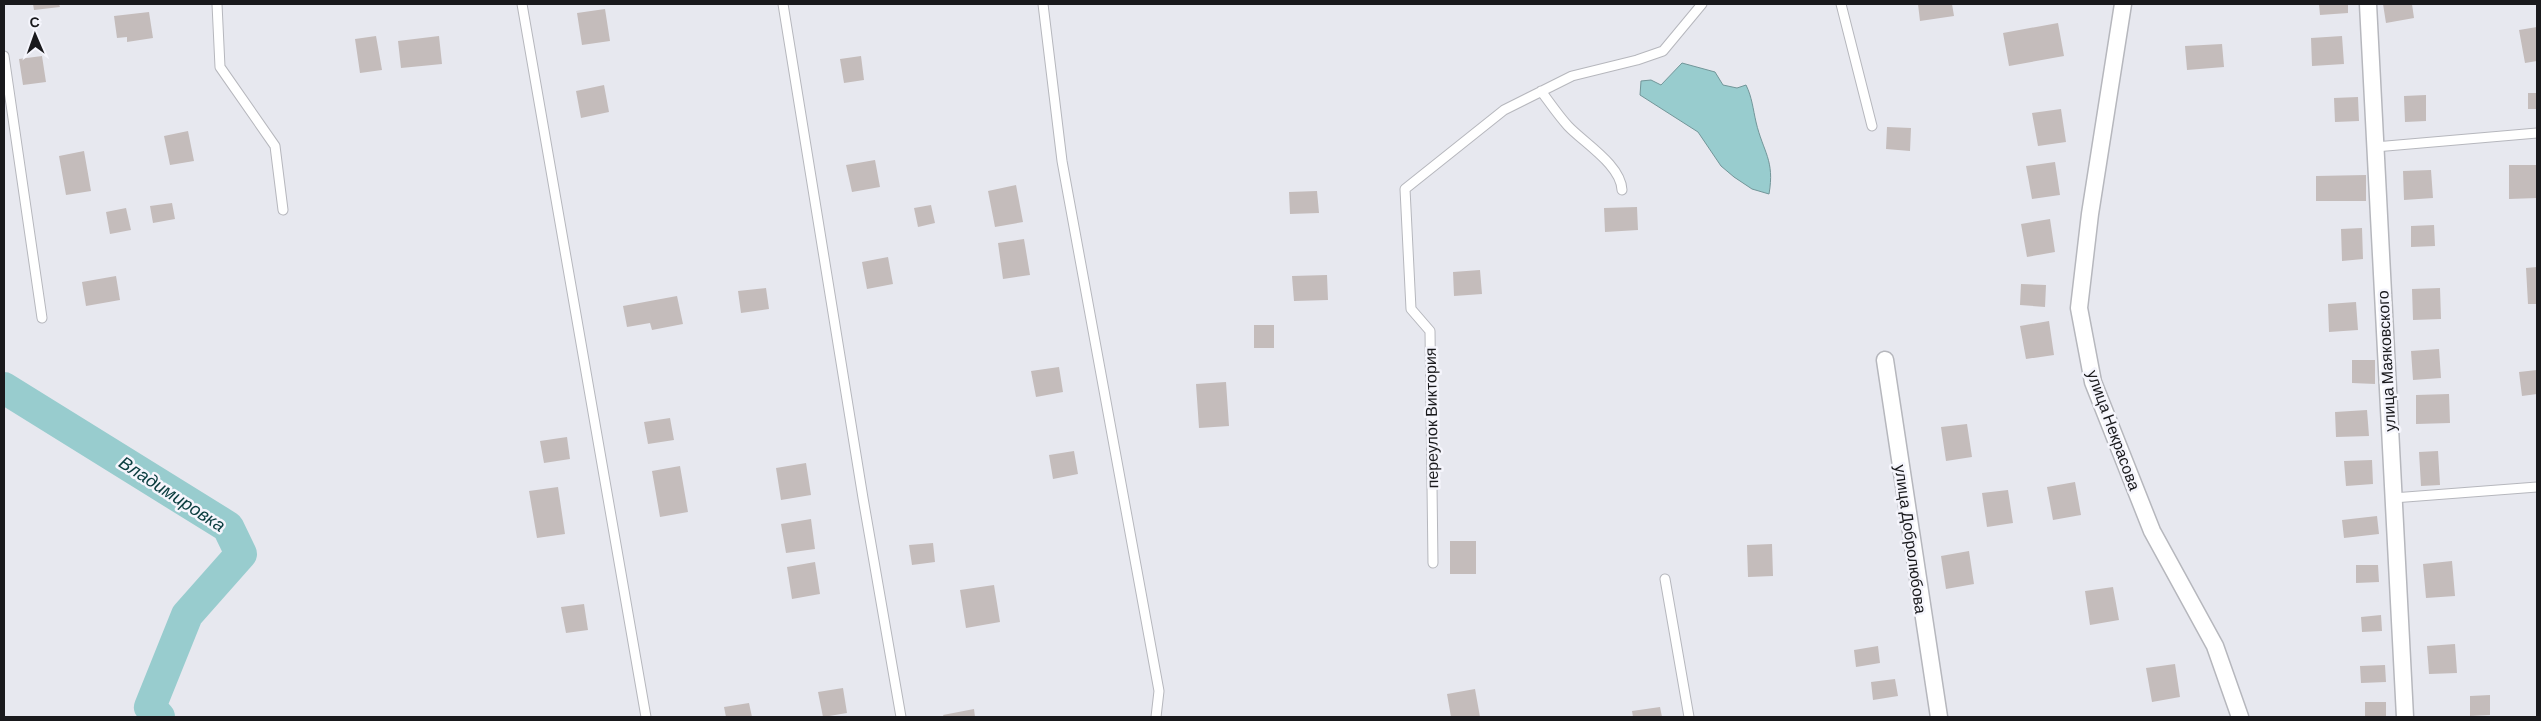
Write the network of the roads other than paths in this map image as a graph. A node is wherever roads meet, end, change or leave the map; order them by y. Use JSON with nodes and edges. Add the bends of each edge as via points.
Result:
{"nodes":[{"id":1,"x":217,"y":4,"type":"edge"},
{"id":2,"x":522,"y":4,"type":"edge"},
{"id":3,"x":782,"y":4,"type":"edge"},
{"id":4,"x":1043,"y":4,"type":"edge"},
{"id":5,"x":1702,"y":4,"type":"edge"},
{"id":6,"x":1842,"y":4,"type":"edge"},
{"id":7,"x":2123,"y":4,"type":"edge"},
{"id":8,"x":2368,"y":4,"type":"edge"},
{"id":9,"x":4,"y":56,"type":"edge"},
{"id":10,"x":1541,"y":92,"type":"junction"},
{"id":11,"x":1872,"y":126,"type":"dead end"},
{"id":12,"x":2537,"y":134,"type":"edge"},
{"id":13,"x":2375,"y":147,"type":"junction"},
{"id":14,"x":1622,"y":190,"type":"dead end"},
{"id":15,"x":283,"y":210,"type":"dead end"},
{"id":16,"x":42,"y":318,"type":"dead end"},
{"id":17,"x":1885,"y":360,"type":"dead end"},
{"id":18,"x":2537,"y":487,"type":"edge"},
{"id":19,"x":2393,"y":498,"type":"junction"},
{"id":20,"x":1433,"y":563,"type":"dead end"},
{"id":21,"x":1665,"y":579,"type":"dead end"},
{"id":22,"x":646,"y":717,"type":"edge"},
{"id":23,"x":902,"y":717,"type":"edge"},
{"id":24,"x":1156,"y":717,"type":"edge"},
{"id":25,"x":1689,"y":717,"type":"edge"},
{"id":26,"x":1939,"y":717,"type":"edge"},
{"id":27,"x":2240,"y":717,"type":"edge"},
{"id":28,"x":2405,"y":717,"type":"edge"}],
"edges":[{"from":1,"to":15,"type":"lane","via":[[220,67],[275,146]]},
{"from":2,"to":22,"type":"lane"},
{"from":3,"to":23,"type":"lane"},
{"from":4,"to":24,"type":"lane","via":[[1062,161],[1159,691]]},
{"from":5,"to":10,"type":"lane","name":"переулок Виктория","via":[[1663,51],[1572,76]]},
{"from":6,"to":11,"type":"lane"},
{"from":7,"to":27,"type":"street","name":"улица Некрасова","via":[[2078,308],[2093,382],[2152,532],[2215,646]]},
{"from":8,"to":13,"type":"street","name":"улица Маяковского"},
{"from":9,"to":16,"type":"lane"},
{"from":10,"to":14,"type":"lane","via":[[1568,126],[1621,180]]},
{"from":10,"to":20,"type":"lane","name":"переулок Виктория","via":[[1504,110],[1405,189],[1411,309],[1430,331]]},
{"from":12,"to":13,"type":"lane"},
{"from":13,"to":19,"type":"street","name":"улица Маяковского"},
{"from":17,"to":26,"type":"street","name":"улица Добролюбова"},
{"from":18,"to":19,"type":"lane"},
{"from":19,"to":28,"type":"street","name":"улица Маяковского"},
{"from":21,"to":25,"type":"lane"}]}
